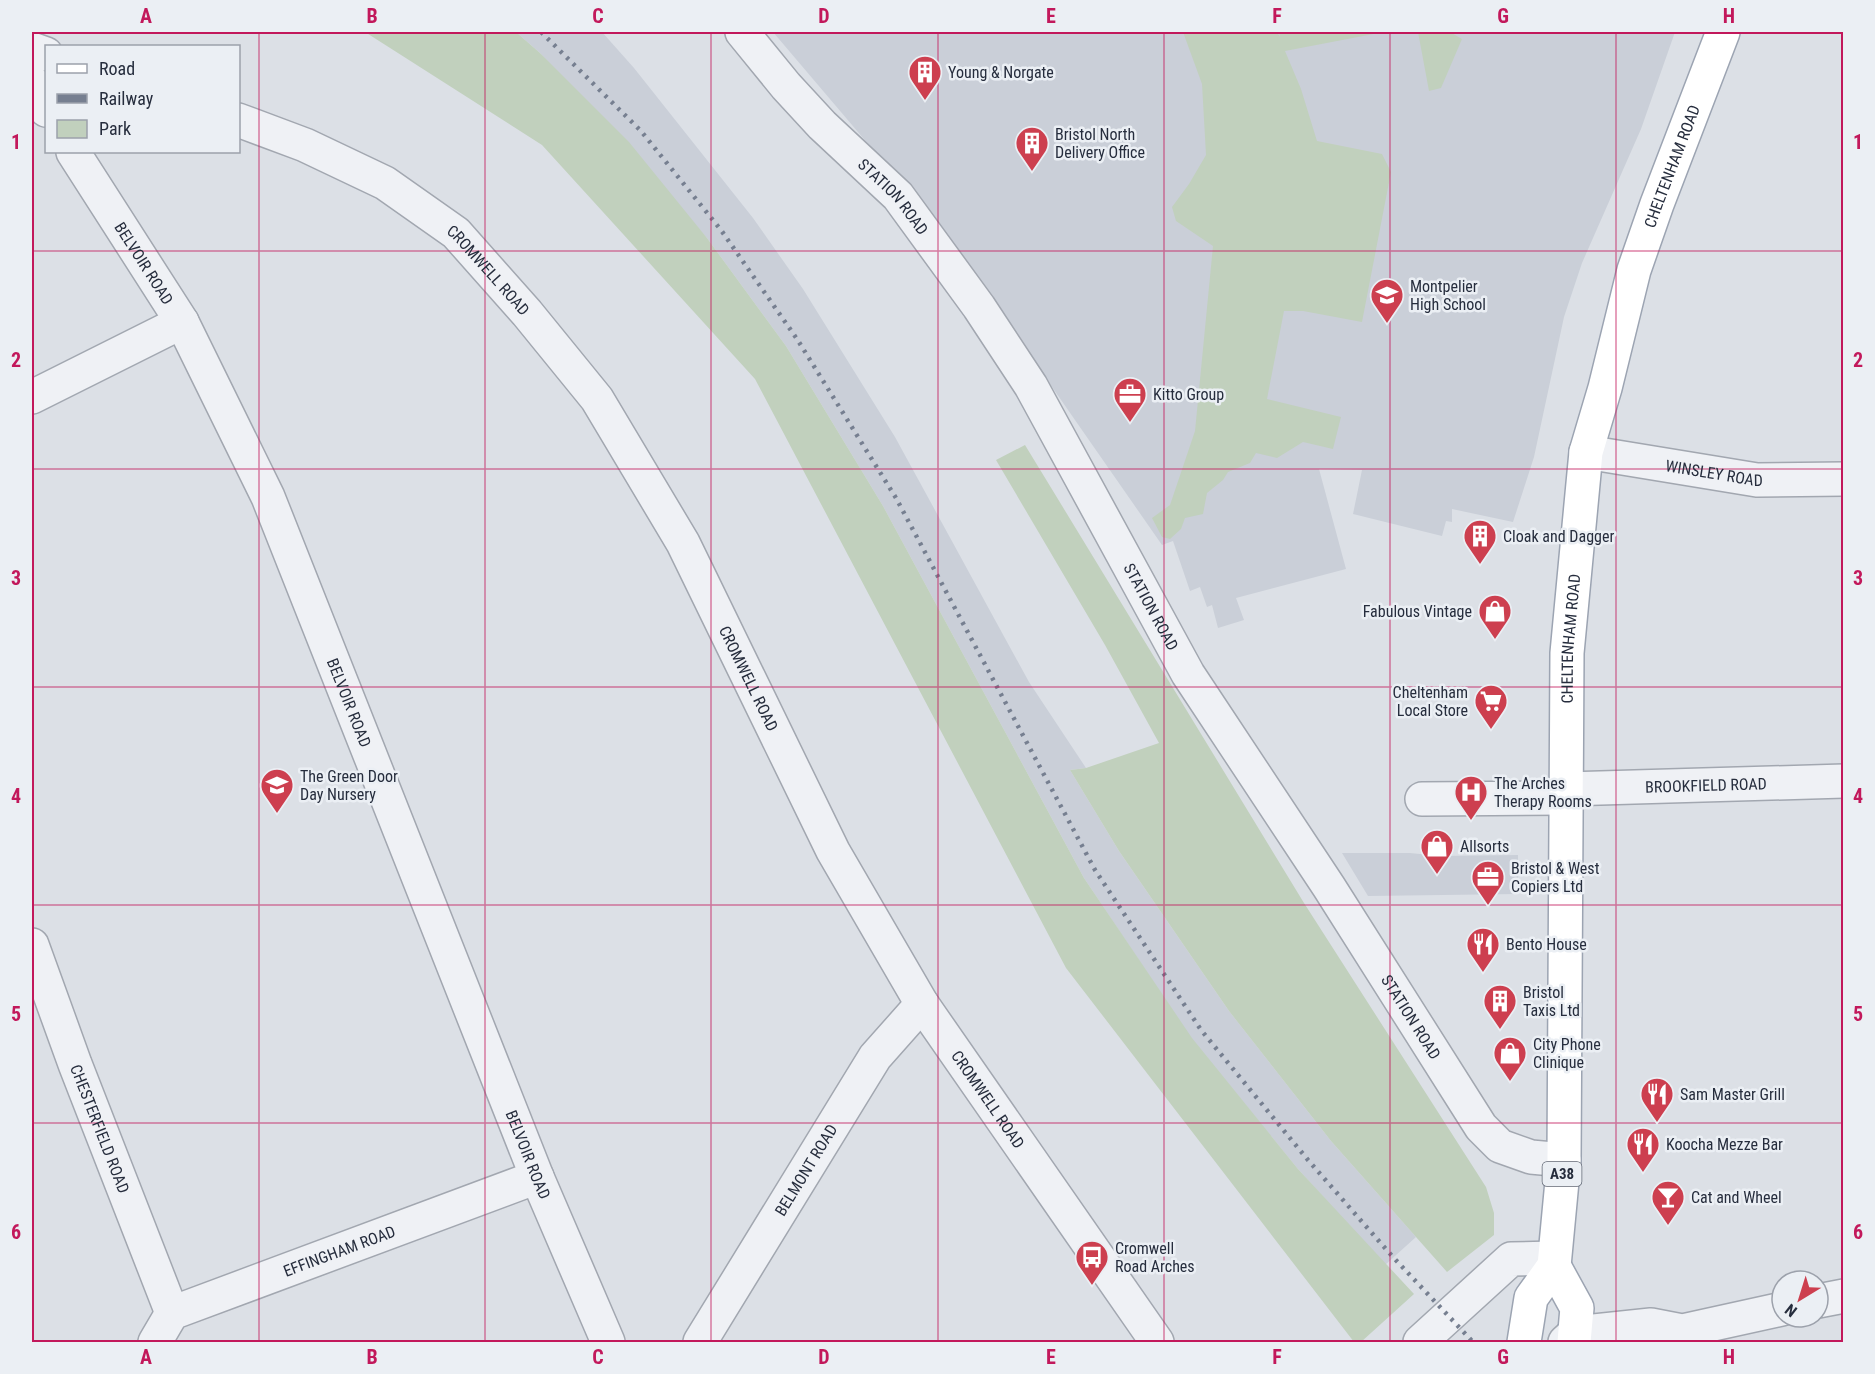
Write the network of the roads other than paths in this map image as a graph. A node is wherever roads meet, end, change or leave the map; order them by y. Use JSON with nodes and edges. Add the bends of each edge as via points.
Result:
{"nodes":[{"id":1,"x":742,"y":32,"type":"edge"},
{"id":2,"x":1723,"y":32,"type":"edge"},
{"id":3,"x":32,"y":82,"type":"edge"},
{"id":4,"x":45,"y":108,"type":"edge"},
{"id":5,"x":240,"y":121,"type":"edge"},
{"id":6,"x":74,"y":153,"type":"edge"},
{"id":7,"x":183,"y":322,"type":"junction"},
{"id":8,"x":32,"y":397,"type":"edge"},
{"id":9,"x":1586,"y":452,"type":"junction"},
{"id":10,"x":1844,"y":479,"type":"edge"},
{"id":11,"x":1844,"y":781,"type":"edge"},
{"id":12,"x":1566,"y":794,"type":"junction"},
{"id":13,"x":1422,"y":799,"type":"dead end"},
{"id":14,"x":32,"y":945,"type":"edge"},
{"id":15,"x":922,"y":1004,"type":"junction"},
{"id":16,"x":1564,"y":1160,"type":"junction"},
{"id":17,"x":537,"y":1177,"type":"junction"},
{"id":18,"x":1554,"y":1262,"type":"junction"},
{"id":19,"x":1770,"y":1312,"type":"edge"},
{"id":20,"x":172,"y":1313,"type":"junction"},
{"id":21,"x":1674,"y":1337,"type":"edge"},
{"id":22,"x":1571,"y":1339,"type":"edge"},
{"id":23,"x":155,"y":1342,"type":"edge"},
{"id":24,"x":608,"y":1342,"type":"edge"},
{"id":25,"x":700,"y":1342,"type":"edge"},
{"id":26,"x":1157,"y":1342,"type":"edge"},
{"id":27,"x":1420,"y":1342,"type":"edge"},
{"id":28,"x":1524,"y":1342,"type":"edge"}],
"edges":[{"from":1,"to":16,"type":"street","name":"STATION ROAD","via":[[822,125],[898,196],[979,307],[1031,386],[1188,674],[1329,887],[1480,1127],[1500,1146],[1531,1156]]},
{"from":2,"to":9,"type":"main road","name":"CHELTENHAM ROAD","number":"A38","via":[[1634,270]]},
{"from":3,"to":4,"type":"street"},
{"from":5,"to":15,"type":"street","name":"CROMWELL ROAD","via":[[306,145],[385,183],[456,233],[597,399],[683,543],[832,851]]},
{"from":6,"to":7,"type":"street","name":"BELVOIR ROAD"},
{"from":7,"to":8,"type":"street"},
{"from":7,"to":17,"type":"street","name":"BELVOIR ROAD","via":[[268,497]]},
{"from":9,"to":10,"type":"street","name":"WINSLEY ROAD","via":[[1757,480]]},
{"from":9,"to":12,"type":"main road","name":"CHELTENHAM ROAD","number":"A38","via":[[1567,653]]},
{"from":11,"to":12,"type":"street","name":"BROOKFIELD ROAD"},
{"from":12,"to":13,"type":"street","name":"BROOKFIELD ROAD"},
{"from":12,"to":16,"type":"main road","name":"CHELTENHAM ROAD","number":"A38"},
{"from":14,"to":20,"type":"street","name":"CHESTERFIELD ROAD"},
{"from":15,"to":25,"type":"street","name":"BELMONT ROAD","via":[[875,1057]]},
{"from":15,"to":26,"type":"street","name":"CROMWELL ROAD"},
{"from":16,"to":18,"type":"main road","name":"CHELTENHAM ROAD","number":"A38"},
{"from":17,"to":20,"type":"street","name":"EFFINGHAM ROAD"},
{"from":17,"to":24,"type":"street","name":"BELVOIR ROAD"},
{"from":18,"to":22,"type":"main road","via":[[1577,1308]]},
{"from":18,"to":27,"type":"street","via":[[1511,1259]]},
{"from":18,"to":28,"type":"main road","name":"CHELTENHAM ROAD","number":"A38","via":[[1532,1298]]},
{"from":19,"to":21,"type":"street"},
{"from":20,"to":23,"type":"street"},
{"from":21,"to":22,"type":"street","via":[[1651,1325]]}]}
